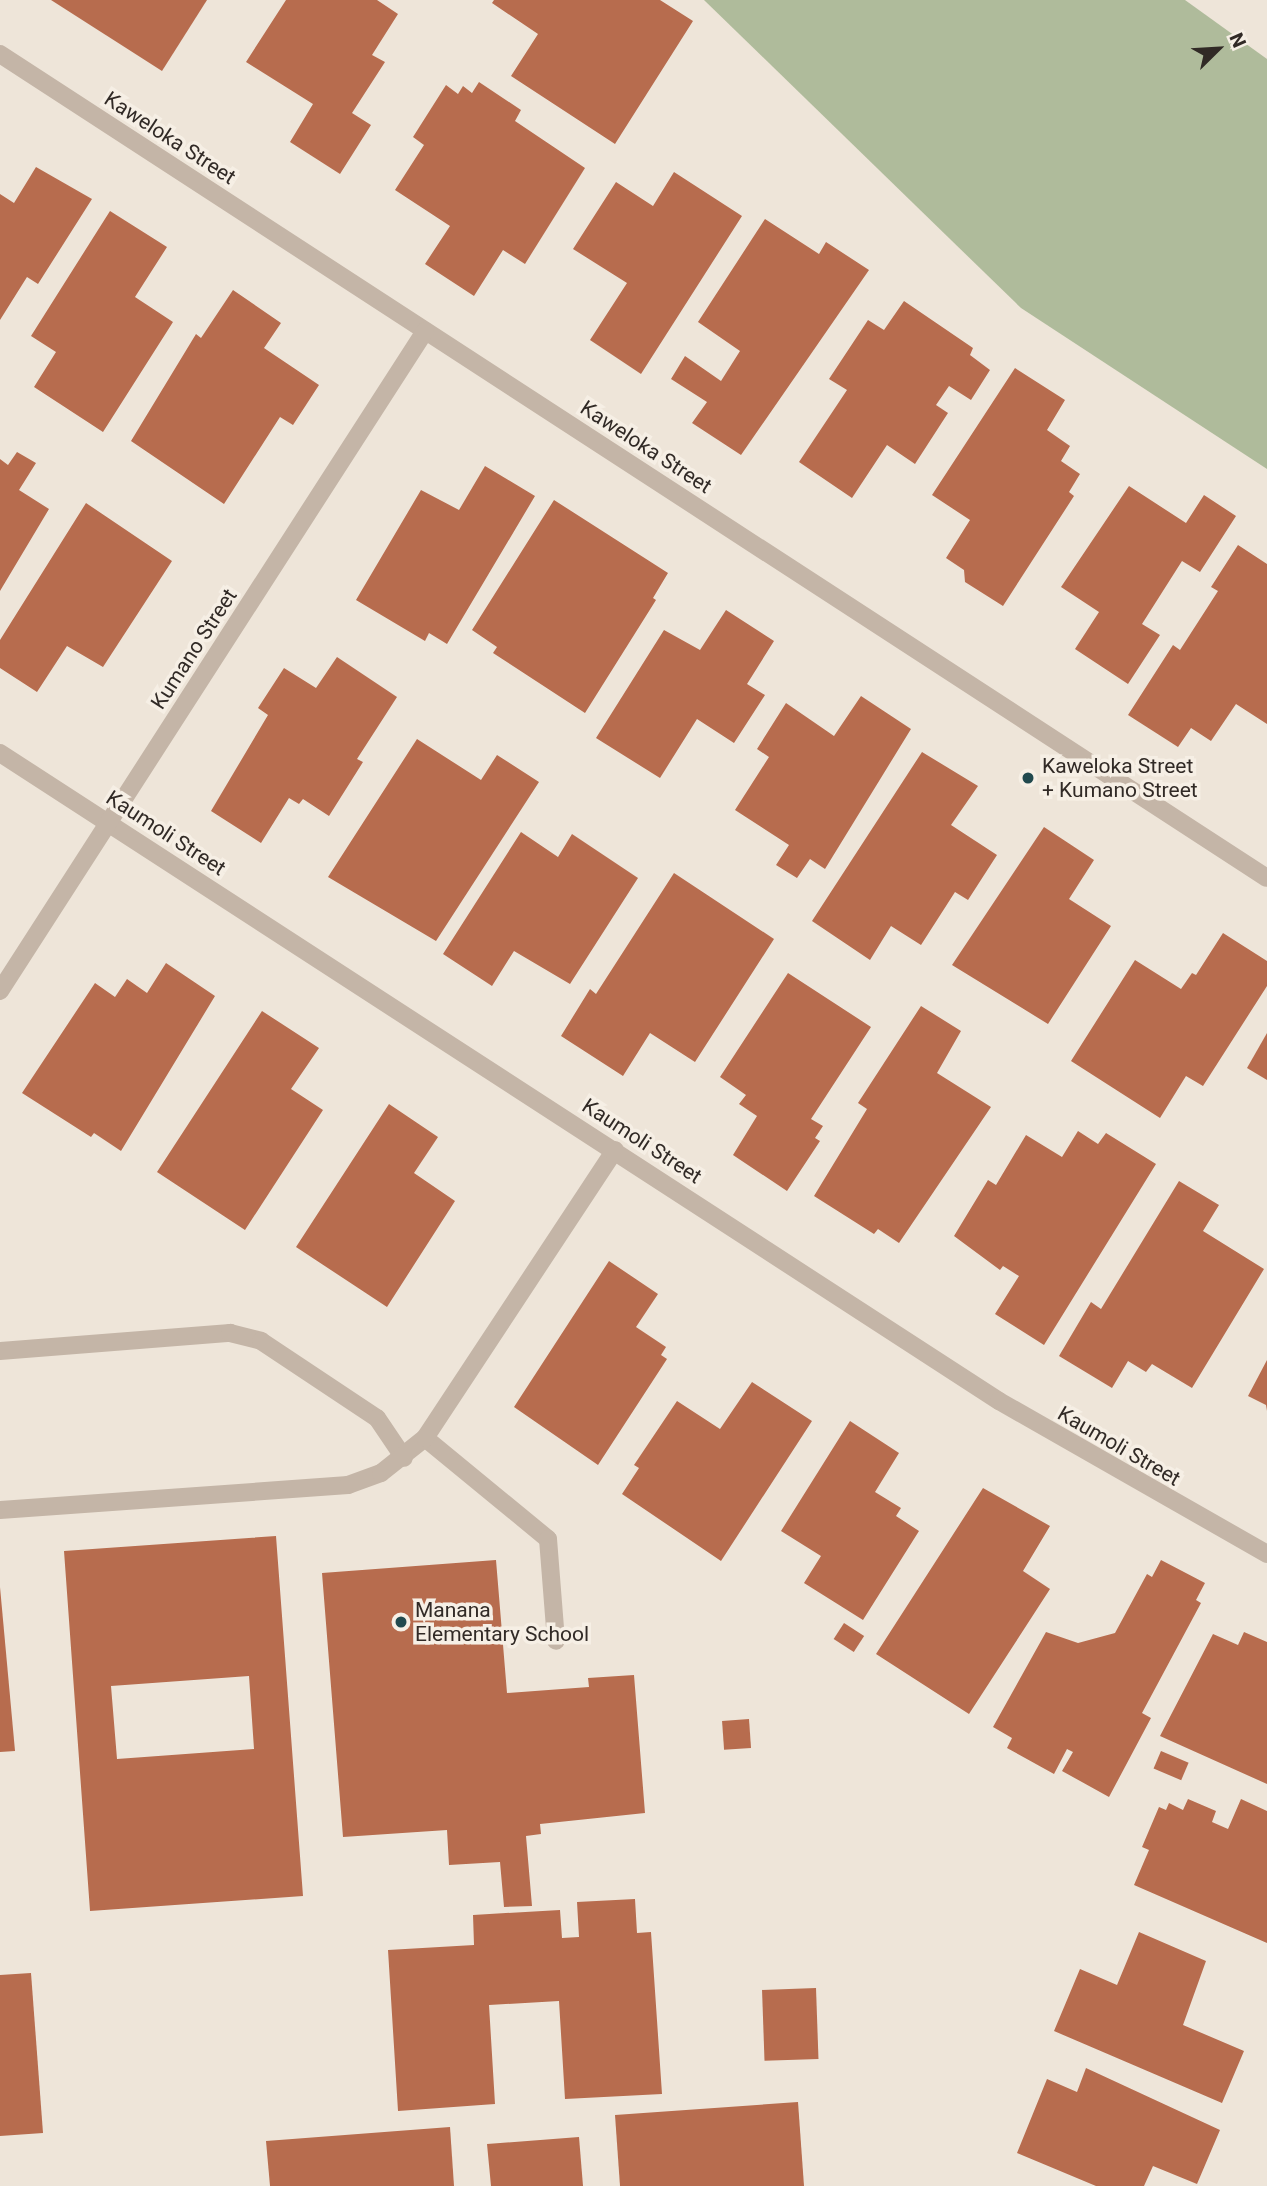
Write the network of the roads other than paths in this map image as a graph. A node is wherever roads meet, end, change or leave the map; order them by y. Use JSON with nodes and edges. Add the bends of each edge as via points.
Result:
{"nodes":[{"id":1,"x":0,"y":54,"type":"edge"},
{"id":2,"x":425,"y":331,"type":"junction"},
{"id":3,"x":0,"y":752,"type":"edge"},
{"id":4,"x":109,"y":823,"type":"junction"},
{"id":5,"x":1267,"y":878,"type":"edge"},
{"id":6,"x":0,"y":991,"type":"edge"},
{"id":7,"x":615,"y":1150,"type":"junction"},
{"id":8,"x":0,"y":1351,"type":"edge"},
{"id":9,"x":425,"y":1438,"type":"junction"},
{"id":10,"x":404,"y":1458,"type":"junction"},
{"id":11,"x":0,"y":1510,"type":"edge"},
{"id":12,"x":1267,"y":1554,"type":"edge"},
{"id":13,"x":556,"y":1641,"type":"dead end"}],
"edges":[{"from":1,"to":2,"type":"street","name":"Kaweloka Street"},
{"from":2,"to":4,"type":"street","name":"Kumano Street"},
{"from":2,"to":5,"type":"street","name":"Kaweloka Street"},
{"from":3,"to":4,"type":"street","name":"Kaumoli Street"},
{"from":4,"to":6,"type":"street","name":"Kumano Street"},
{"from":4,"to":7,"type":"street","name":"Kaumoli Street"},
{"from":7,"to":9,"type":"street"},
{"from":7,"to":12,"type":"street","name":"Kaumoli Street","via":[[999,1402]]},
{"from":8,"to":10,"type":"street","via":[[230,1333],[261,1341],[377,1418]]},
{"from":9,"to":10,"type":"street"},
{"from":9,"to":13,"type":"street","via":[[548,1539]]},
{"from":10,"to":11,"type":"street","via":[[348,1485]]}]}
